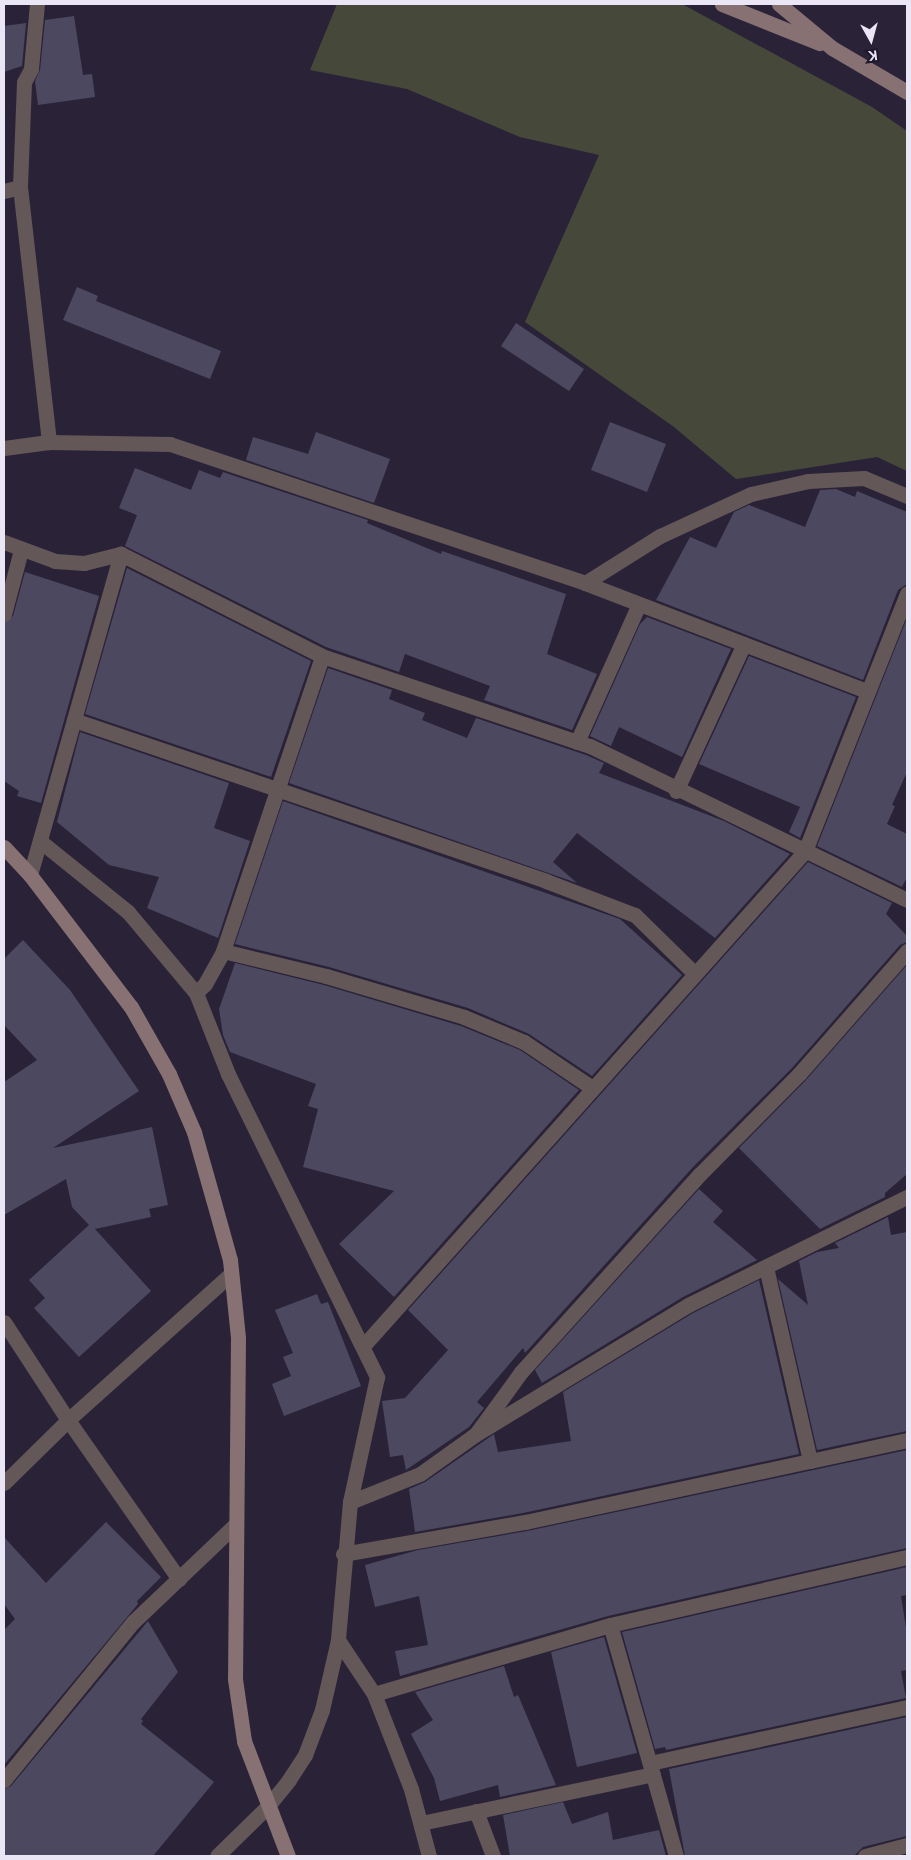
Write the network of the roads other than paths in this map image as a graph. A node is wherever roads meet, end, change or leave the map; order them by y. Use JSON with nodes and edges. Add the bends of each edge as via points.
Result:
{"nodes":[{"id":1,"x":36,"y":4,"type":"edge"},
{"id":2,"x":722,"y":4,"type":"edge"},
{"id":3,"x":779,"y":4,"type":"edge"},
{"id":4,"x":832,"y":48,"type":"junction"},
{"id":5,"x":907,"y":92,"type":"edge"},
{"id":6,"x":20,"y":187,"type":"junction"},
{"id":7,"x":4,"y":191,"type":"edge"},
{"id":8,"x":49,"y":442,"type":"junction"},
{"id":9,"x":4,"y":448,"type":"edge"},
{"id":10,"x":907,"y":496,"type":"edge"},
{"id":11,"x":4,"y":542,"type":"edge"},
{"id":12,"x":21,"y":550,"type":"junction"},
{"id":13,"x":121,"y":554,"type":"junction"},
{"id":14,"x":585,"y":583,"type":"junction"},
{"id":15,"x":907,"y":593,"type":"edge"},
{"id":16,"x":640,"y":604,"type":"junction"},
{"id":17,"x":4,"y":614,"type":"edge"},
{"id":18,"x":744,"y":644,"type":"junction"},
{"id":19,"x":322,"y":656,"type":"junction"},
{"id":20,"x":866,"y":691,"type":"junction"},
{"id":21,"x":74,"y":720,"type":"junction"},
{"id":22,"x":577,"y":742,"type":"junction"},
{"id":23,"x":277,"y":789,"type":"junction"},
{"id":24,"x":676,"y":791,"type":"junction"},
{"id":25,"x":40,"y":841,"type":"junction"},
{"id":26,"x":4,"y":847,"type":"edge"},
{"id":27,"x":805,"y":851,"type":"junction"},
{"id":28,"x":30,"y":876,"type":"junction"},
{"id":29,"x":907,"y":900,"type":"edge"},
{"id":30,"x":223,"y":951,"type":"junction"},
{"id":31,"x":907,"y":951,"type":"edge"},
{"id":32,"x":695,"y":974,"type":"junction"},
{"id":33,"x":196,"y":993,"type":"junction"},
{"id":34,"x":591,"y":1087,"type":"junction"},
{"id":35,"x":907,"y":1197,"type":"edge"},
{"id":36,"x":766,"y":1267,"type":"junction"},
{"id":37,"x":231,"y":1274,"type":"junction"},
{"id":38,"x":4,"y":1322,"type":"edge"},
{"id":39,"x":364,"y":1345,"type":"junction"},
{"id":40,"x":68,"y":1420,"type":"junction"},
{"id":41,"x":476,"y":1434,"type":"junction"},
{"id":42,"x":907,"y":1440,"type":"edge"},
{"id":43,"x":810,"y":1461,"type":"junction"},
{"id":44,"x":4,"y":1483,"type":"edge"},
{"id":45,"x":350,"y":1502,"type":"junction"},
{"id":46,"x":235,"y":1525,"type":"junction"},
{"id":47,"x":343,"y":1554,"type":"junction"},
{"id":48,"x":907,"y":1557,"type":"edge"},
{"id":49,"x":179,"y":1578,"type":"junction"},
{"id":50,"x":610,"y":1625,"type":"junction"},
{"id":51,"x":338,"y":1640,"type":"junction"},
{"id":52,"x":374,"y":1694,"type":"junction"},
{"id":53,"x":907,"y":1707,"type":"edge"},
{"id":54,"x":652,"y":1769,"type":"junction"},
{"id":55,"x":4,"y":1780,"type":"edge"},
{"id":56,"x":268,"y":1806,"type":"junction"},
{"id":57,"x":476,"y":1811,"type":"junction"},
{"id":58,"x":421,"y":1823,"type":"junction"},
{"id":59,"x":907,"y":1845,"type":"edge"},
{"id":60,"x":217,"y":1856,"type":"edge"},
{"id":61,"x":288,"y":1856,"type":"edge"},
{"id":62,"x":429,"y":1856,"type":"edge"},
{"id":63,"x":493,"y":1856,"type":"edge"},
{"id":64,"x":676,"y":1856,"type":"edge"},
{"id":65,"x":865,"y":1856,"type":"edge"}],
"edges":[{"from":1,"to":6,"type":"street","via":[[31,69],[24,82]]},
{"from":2,"to":4,"type":"street"},
{"from":3,"to":4,"type":"street"},
{"from":4,"to":5,"type":"street"},
{"from":6,"to":7,"type":"street"},
{"from":6,"to":8,"type":"street"},
{"from":8,"to":9,"type":"street"},
{"from":8,"to":14,"type":"street","via":[[170,444]]},
{"from":10,"to":14,"type":"street","via":[[864,478],[808,481],[750,494],[660,536]]},
{"from":11,"to":12,"type":"street"},
{"from":12,"to":13,"type":"street","via":[[55,561],[84,563]]},
{"from":12,"to":17,"type":"street"},
{"from":13,"to":19,"type":"street"},
{"from":13,"to":21,"type":"street"},
{"from":14,"to":16,"type":"street"},
{"from":15,"to":20,"type":"street"},
{"from":16,"to":18,"type":"street"},
{"from":16,"to":22,"type":"street"},
{"from":18,"to":20,"type":"street"},
{"from":18,"to":24,"type":"street"},
{"from":19,"to":22,"type":"street"},
{"from":19,"to":23,"type":"street"},
{"from":20,"to":27,"type":"street"},
{"from":21,"to":23,"type":"street"},
{"from":21,"to":25,"type":"street"},
{"from":22,"to":24,"type":"street"},
{"from":23,"to":30,"type":"street"},
{"from":23,"to":32,"type":"street","via":[[546,881],[635,915]]},
{"from":24,"to":27,"type":"street"},
{"from":25,"to":28,"type":"street"},
{"from":25,"to":33,"type":"street","via":[[128,912]]},
{"from":26,"to":28,"type":"street"},
{"from":27,"to":29,"type":"street"},
{"from":27,"to":32,"type":"street"},
{"from":28,"to":37,"type":"street","via":[[131,1007],[169,1074],[194,1132]]},
{"from":30,"to":33,"type":"street","via":[[205,984]]},
{"from":30,"to":34,"type":"street","via":[[326,976],[464,1017],[524,1042]]},
{"from":31,"to":41,"type":"street","via":[[799,1074],[700,1174],[522,1372]]},
{"from":32,"to":34,"type":"street"},
{"from":33,"to":39,"type":"street","via":[[228,1074],[280,1184]]},
{"from":34,"to":39,"type":"street"},
{"from":35,"to":36,"type":"street"},
{"from":36,"to":41,"type":"street","via":[[688,1305]]},
{"from":36,"to":43,"type":"street"},
{"from":37,"to":40,"type":"street"},
{"from":37,"to":46,"type":"street","via":[[238,1338]]},
{"from":38,"to":40,"type":"street"},
{"from":39,"to":45,"type":"street","via":[[377,1377]]},
{"from":40,"to":44,"type":"street"},
{"from":40,"to":49,"type":"street"},
{"from":41,"to":45,"type":"street","via":[[420,1474]]},
{"from":42,"to":43,"type":"street"},
{"from":43,"to":47,"type":"street","via":[[525,1522]]},
{"from":45,"to":47,"type":"street"},
{"from":46,"to":49,"type":"street"},
{"from":46,"to":56,"type":"street","via":[[235,1679],[244,1742]]},
{"from":47,"to":51,"type":"street"},
{"from":48,"to":50,"type":"street"},
{"from":49,"to":55,"type":"street","via":[[133,1622]]},
{"from":50,"to":52,"type":"street"},
{"from":50,"to":54,"type":"street"},
{"from":51,"to":52,"type":"street"},
{"from":51,"to":56,"type":"street","via":[[322,1710],[305,1755]]},
{"from":52,"to":58,"type":"street"},
{"from":53,"to":54,"type":"street"},
{"from":54,"to":57,"type":"street"},
{"from":54,"to":64,"type":"street"},
{"from":56,"to":60,"type":"street"},
{"from":56,"to":61,"type":"street"},
{"from":57,"to":58,"type":"street"},
{"from":57,"to":63,"type":"street"},
{"from":58,"to":62,"type":"street"},
{"from":59,"to":65,"type":"street"}]}
